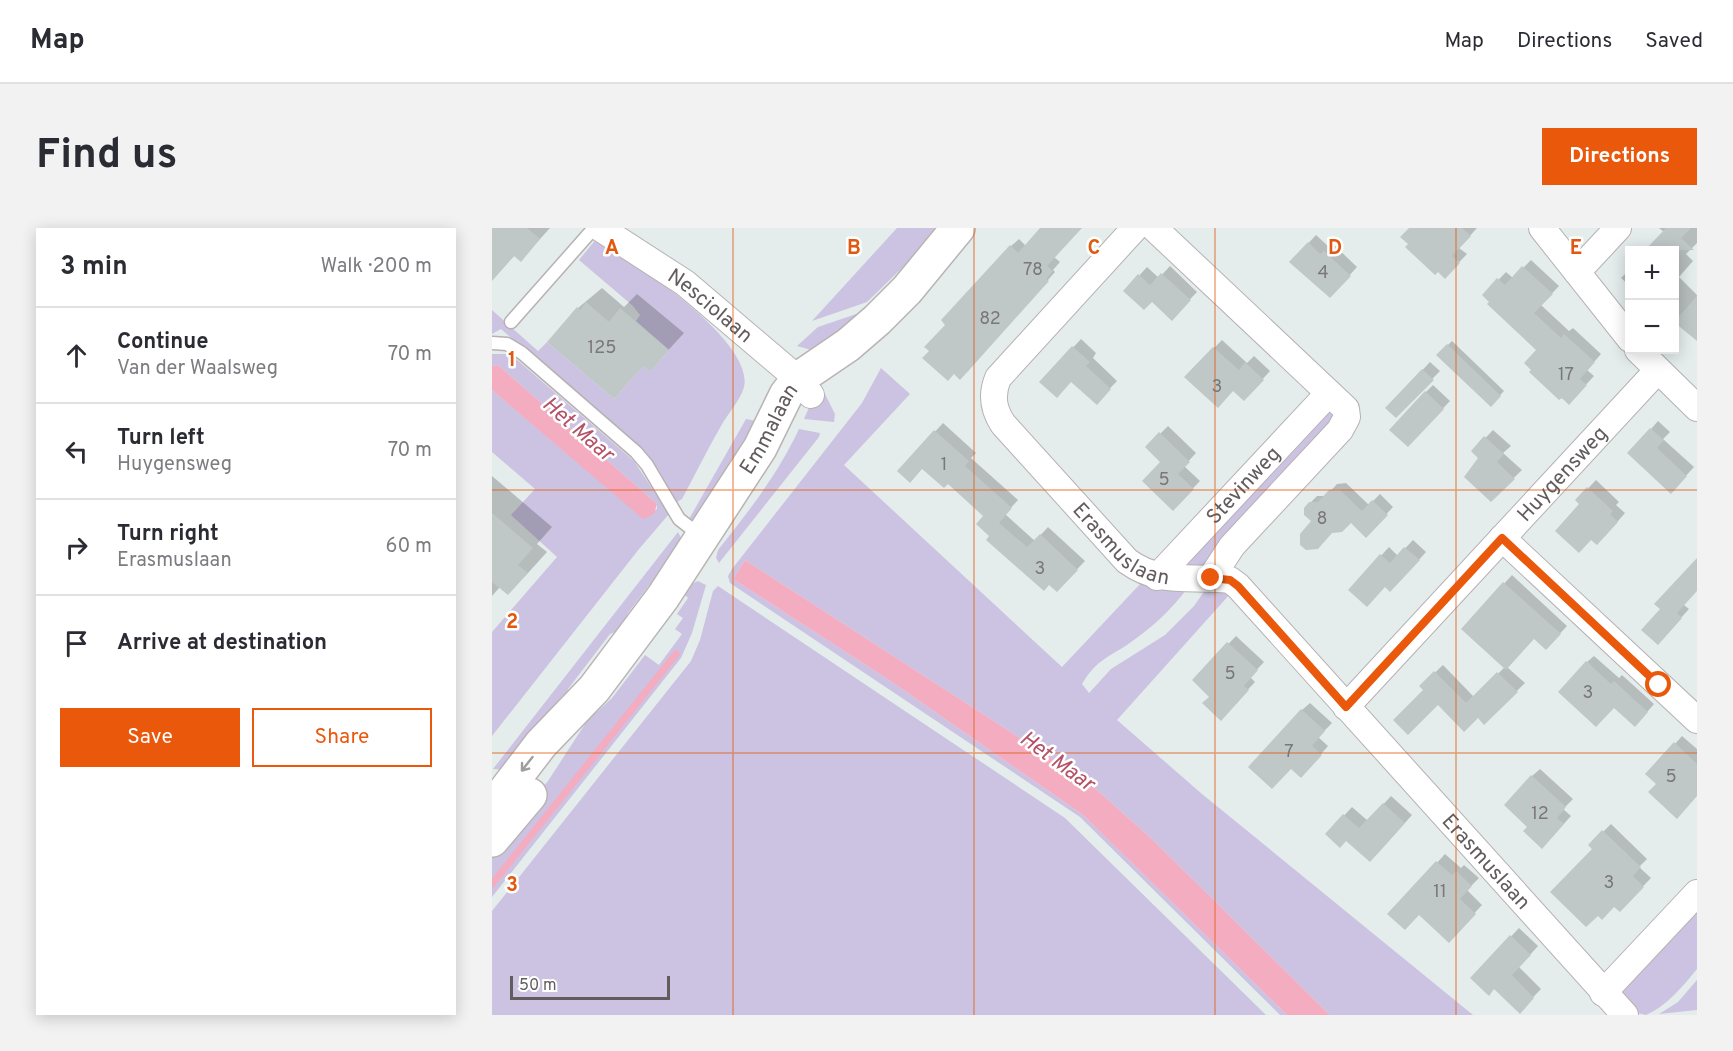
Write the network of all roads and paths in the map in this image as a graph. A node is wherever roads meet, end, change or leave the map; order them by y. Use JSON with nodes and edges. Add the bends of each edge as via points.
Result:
{"nodes":[{"id":1,"x":594,"y":228,"type":"edge"},
{"id":2,"x":600,"y":228,"type":"edge"},
{"id":3,"x":958,"y":228,"type":"edge"},
{"id":4,"x":1135,"y":228,"type":"edge"},
{"id":5,"x":1154,"y":228,"type":"edge"},
{"id":6,"x":1542,"y":228,"type":"edge"},
{"id":7,"x":1618,"y":228,"type":"edge"},
{"id":8,"x":1577,"y":272,"type":"junction"},
{"id":9,"x":511,"y":322,"type":"dead end"},
{"id":10,"x":1625,"y":334,"type":"edge"},
{"id":11,"x":492,"y":343,"type":"edge"},
{"id":12,"x":1642,"y":354,"type":"edge"},
{"id":13,"x":1657,"y":371,"type":"junction"},
{"id":14,"x":804,"y":387,"type":"junction"},
{"id":15,"x":1329,"y":393,"type":"junction"},
{"id":16,"x":1697,"y":408,"type":"edge"},
{"id":17,"x":1502,"y":538,"type":"junction"},
{"id":18,"x":707,"y":540,"type":"junction"},
{"id":19,"x":1157,"y":577,"type":"junction"},
{"id":20,"x":1211,"y":578,"type":"junction"},
{"id":21,"x":1346,"y":707,"type":"junction"},
{"id":22,"x":1697,"y":720,"type":"edge"},
{"id":23,"x":497,"y":813,"type":"edge"},
{"id":24,"x":1697,"y":893,"type":"edge"},
{"id":25,"x":1603,"y":993,"type":"junction"},
{"id":26,"x":1625,"y":1015,"type":"edge"}],
"edges":[{"from":1,"to":9,"type":"lane"},
{"from":2,"to":14,"type":"street","name":"Nesciolaan","via":[[685,283]]},
{"from":3,"to":14,"type":"main road","name":"Emmalaan","via":[[907,290]]},
{"from":4,"to":19,"type":"street","name":"Erasmuslaan","via":[[1008,366],[994,388],[994,401],[995,412],[1003,424],[1126,561]]},
{"from":5,"to":15,"type":"street","name":"Stevinweg"},
{"from":6,"to":8,"type":"street"},
{"from":7,"to":8,"type":"street"},
{"from":8,"to":10,"type":"street"},
{"from":11,"to":18,"type":"lane","via":[[507,344],[522,353],[636,452],[679,519]]},
{"from":12,"to":13,"type":"street"},
{"from":13,"to":16,"type":"street"},
{"from":13,"to":17,"type":"street","name":"Huygensweg"},
{"from":14,"to":18,"type":"main road","name":"Emmalaan","via":[[786,395]]},
{"from":15,"to":19,"type":"street","name":"Stevinweg"},
{"from":15,"to":20,"type":"street","name":"Stevinweg","via":[[1346,410],[1340,430],[1232,546]]},
{"from":17,"to":21,"type":"street","name":"Huygensweg"},
{"from":17,"to":22,"type":"street"},
{"from":18,"to":23,"type":"main road","name":"Emmalaan","via":[[703,558],[663,597],[594,689],[542,744]]},
{"from":19,"to":20,"type":"street","name":"Erasmuslaan"},
{"from":20,"to":21,"type":"street","name":"Erasmuslaan","via":[[1230,580],[1244,592]]},
{"from":21,"to":25,"type":"street","name":"Erasmuslaan"},
{"from":24,"to":25,"type":"street"},
{"from":25,"to":26,"type":"street","name":"Erasmuslaan"}]}
